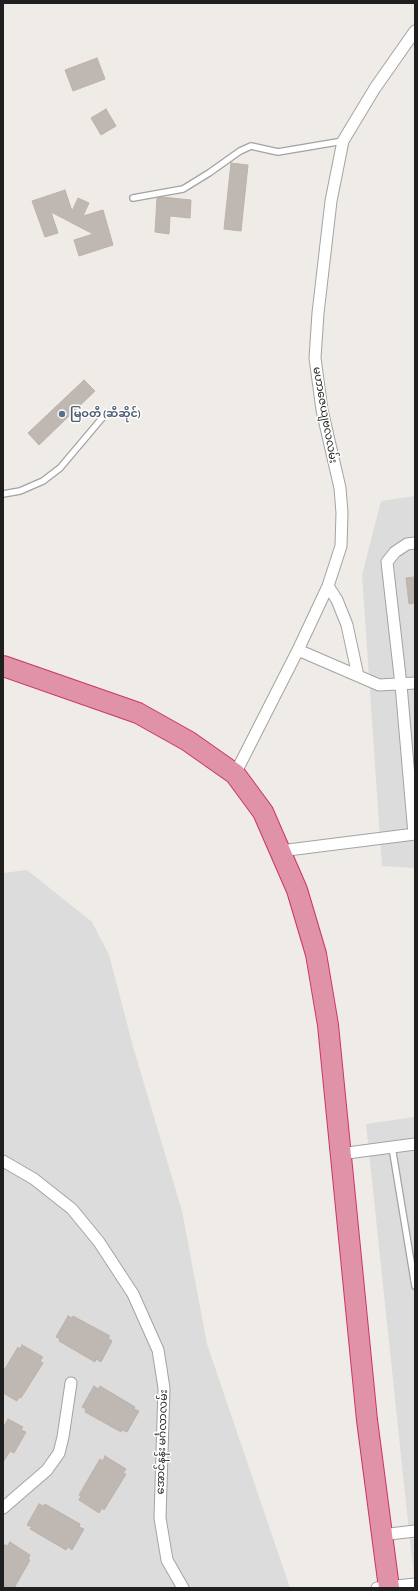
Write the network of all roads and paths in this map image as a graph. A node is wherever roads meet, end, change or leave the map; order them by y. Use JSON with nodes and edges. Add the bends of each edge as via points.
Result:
{"nodes":[{"id":1,"x":415,"y":32,"type":"edge"},
{"id":2,"x":343,"y":141,"type":"junction"},
{"id":3,"x":133,"y":198,"type":"dead end"},
{"id":4,"x":103,"y":417,"type":"dead end"},
{"id":5,"x":3,"y":494,"type":"edge"},
{"id":6,"x":415,"y":543,"type":"edge"},
{"id":7,"x":328,"y":586,"type":"junction"},
{"id":8,"x":298,"y":650,"type":"junction"},
{"id":9,"x":3,"y":666,"type":"edge"},
{"id":10,"x":358,"y":676,"type":"junction"},
{"id":11,"x":415,"y":683,"type":"edge"},
{"id":12,"x":401,"y":685,"type":"junction"},
{"id":13,"x":235,"y":774,"type":"junction"},
{"id":14,"x":415,"y":834,"type":"edge"},
{"id":15,"x":280,"y":852,"type":"junction"},
{"id":16,"x":415,"y":1144,"type":"edge"},
{"id":17,"x":392,"y":1147,"type":"junction"},
{"id":18,"x":340,"y":1154,"type":"junction"},
{"id":19,"x":3,"y":1161,"type":"edge"},
{"id":20,"x":415,"y":1286,"type":"edge"},
{"id":21,"x":71,"y":1383,"type":"dead end"},
{"id":22,"x":3,"y":1508,"type":"edge"},
{"id":23,"x":415,"y":1531,"type":"edge"},
{"id":24,"x":381,"y":1535,"type":"junction"},
{"id":25,"x":415,"y":1584,"type":"edge"},
{"id":26,"x":183,"y":1588,"type":"edge"},
{"id":27,"x":385,"y":1588,"type":"edge"}],
"edges":[{"from":1,"to":2,"type":"street","name":"မဟာဇေယျဗလလမ်း","via":[[375,88]]},
{"from":2,"to":3,"type":"lane","via":[[278,152],[251,146],[183,189]]},
{"from":2,"to":7,"type":"street","name":"မဟာဇေယျဗလလမ်း","via":[[331,201],[315,358],[322,410],[340,488],[342,513],[340,546]]},
{"from":4,"to":5,"type":"lane","via":[[60,468],[43,481]]},
{"from":6,"to":12,"type":"street","via":[[407,544],[395,552],[387,562]]},
{"from":7,"to":8,"type":"street","name":"မဟာဇေယျဗလလမ်း"},
{"from":7,"to":10,"type":"street","via":[[347,625]]},
{"from":8,"to":10,"type":"street"},
{"from":8,"to":13,"type":"street","name":"မဟာဇေယျဗလလမ်း"},
{"from":9,"to":13,"type":"highway","via":[[138,713],[188,741]]},
{"from":10,"to":12,"type":"street","via":[[379,685]]},
{"from":11,"to":12,"type":"street"},
{"from":12,"to":14,"type":"street"},
{"from":13,"to":15,"type":"highway","via":[[263,812]]},
{"from":14,"to":15,"type":"street"},
{"from":15,"to":18,"type":"highway","via":[[297,890],[316,954],[328,1025]]},
{"from":16,"to":17,"type":"street"},
{"from":17,"to":18,"type":"street"},
{"from":17,"to":20,"type":"lane"},
{"from":18,"to":24,"type":"highway"},
{"from":19,"to":26,"type":"street","name":"အောင်နန်း မင်္ဂလာလမ်း","via":[[34,1178],[72,1209],[99,1242],[133,1294],[158,1350],[164,1388],[160,1518],[167,1560]]},
{"from":21,"to":22,"type":"street","via":[[59,1453],[47,1470]]},
{"from":23,"to":24,"type":"street"},
{"from":24,"to":27,"type":"highway"},
{"from":25,"to":27,"type":"street"}]}
